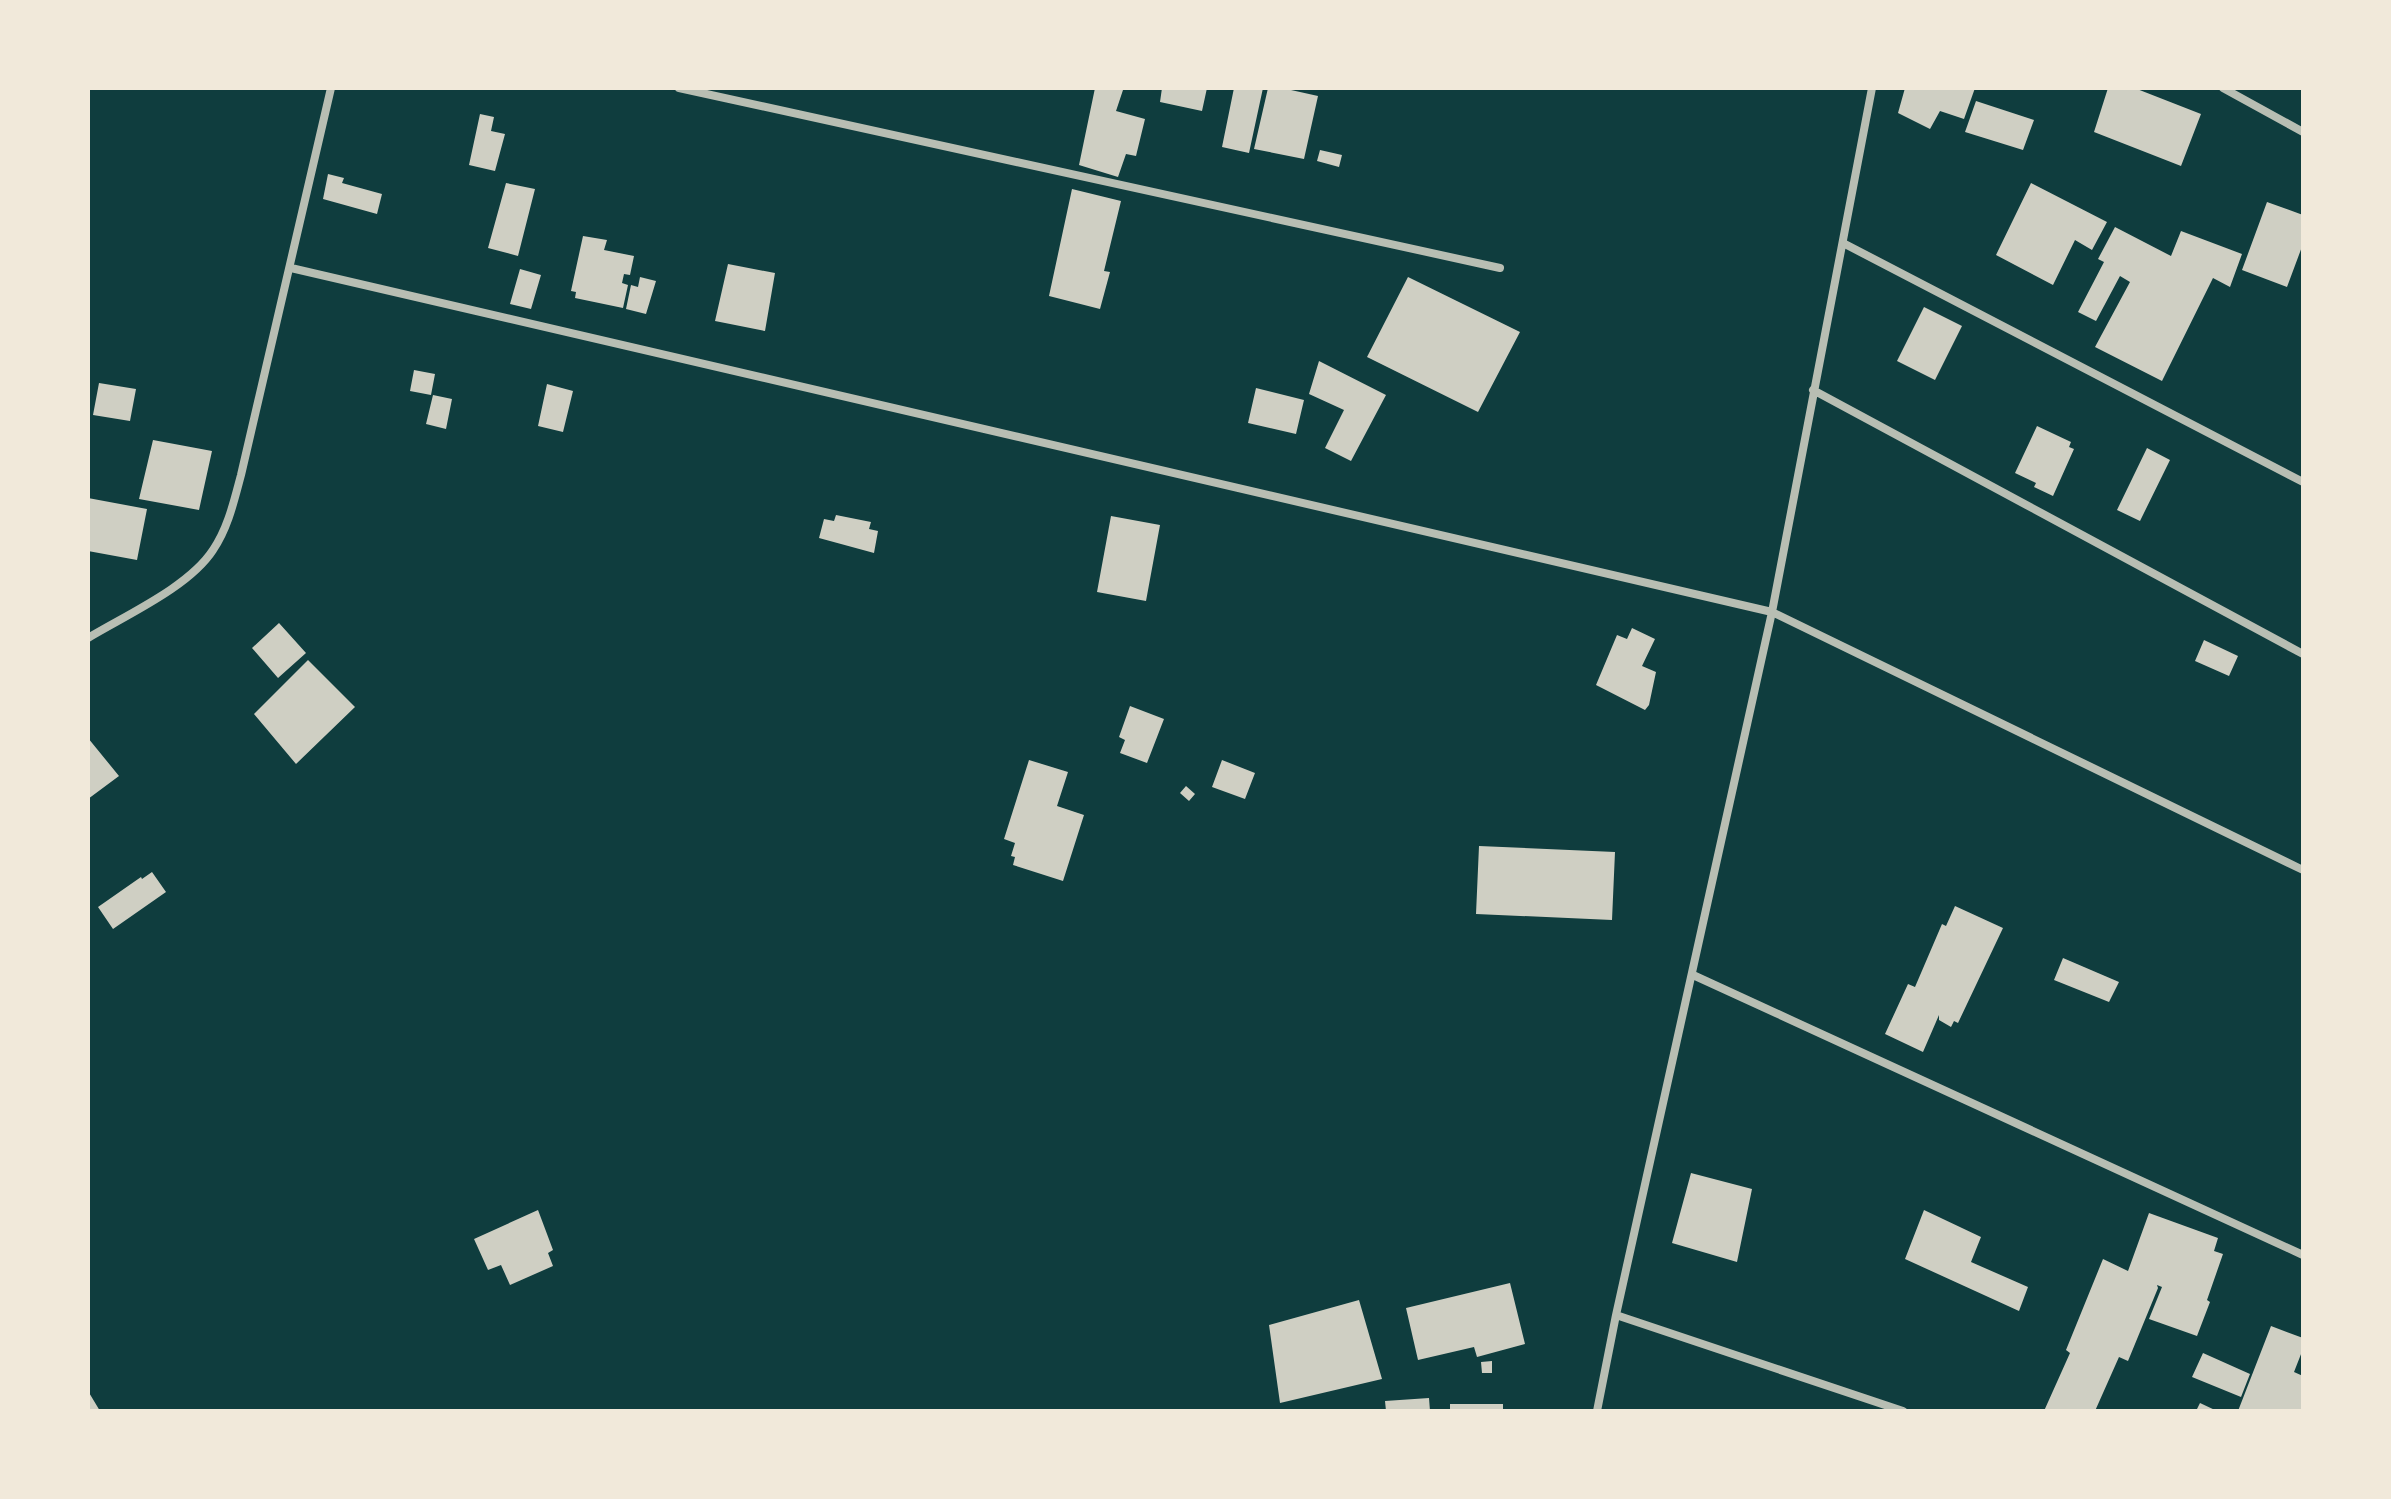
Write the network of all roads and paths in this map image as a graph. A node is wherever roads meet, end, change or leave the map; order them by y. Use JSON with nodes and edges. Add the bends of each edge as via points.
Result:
{"nodes":[{"id":1,"x":331,"y":88,"type":"edge"},
{"id":2,"x":679,"y":88,"type":"edge"},
{"id":3,"x":1872,"y":88,"type":"edge"},
{"id":4,"x":2223,"y":88,"type":"edge"},
{"id":5,"x":2303,"y":132,"type":"edge"},
{"id":6,"x":1843,"y":243,"type":"junction"},
{"id":7,"x":291,"y":268,"type":"junction"},
{"id":8,"x":1500,"y":268,"type":"dead end"},
{"id":9,"x":1813,"y":390,"type":"junction"},
{"id":10,"x":2303,"y":482,"type":"edge"},
{"id":11,"x":1772,"y":612,"type":"junction"},
{"id":12,"x":88,"y":638,"type":"edge"},
{"id":13,"x":2303,"y":654,"type":"edge"},
{"id":14,"x":2303,"y":870,"type":"edge"},
{"id":15,"x":1693,"y":975,"type":"junction"},
{"id":16,"x":2303,"y":1255,"type":"edge"},
{"id":17,"x":1616,"y":1315,"type":"junction"},
{"id":18,"x":1597,"y":1411,"type":"edge"},
{"id":19,"x":1903,"y":1411,"type":"edge"}],
"edges":[{"from":1,"to":7,"type":"street"},
{"from":2,"to":8,"type":"street"},
{"from":3,"to":6,"type":"street"},
{"from":4,"to":5,"type":"street"},
{"from":6,"to":9,"type":"street"},
{"from":6,"to":10,"type":"street"},
{"from":7,"to":11,"type":"street"},
{"from":7,"to":12,"type":"street","via":[[241,475],[213,552],[185,580]]},
{"from":9,"to":11,"type":"street"},
{"from":9,"to":13,"type":"street"},
{"from":11,"to":14,"type":"street"},
{"from":11,"to":15,"type":"street"},
{"from":15,"to":16,"type":"street"},
{"from":15,"to":17,"type":"street"},
{"from":17,"to":18,"type":"street"},
{"from":17,"to":19,"type":"street"}]}
